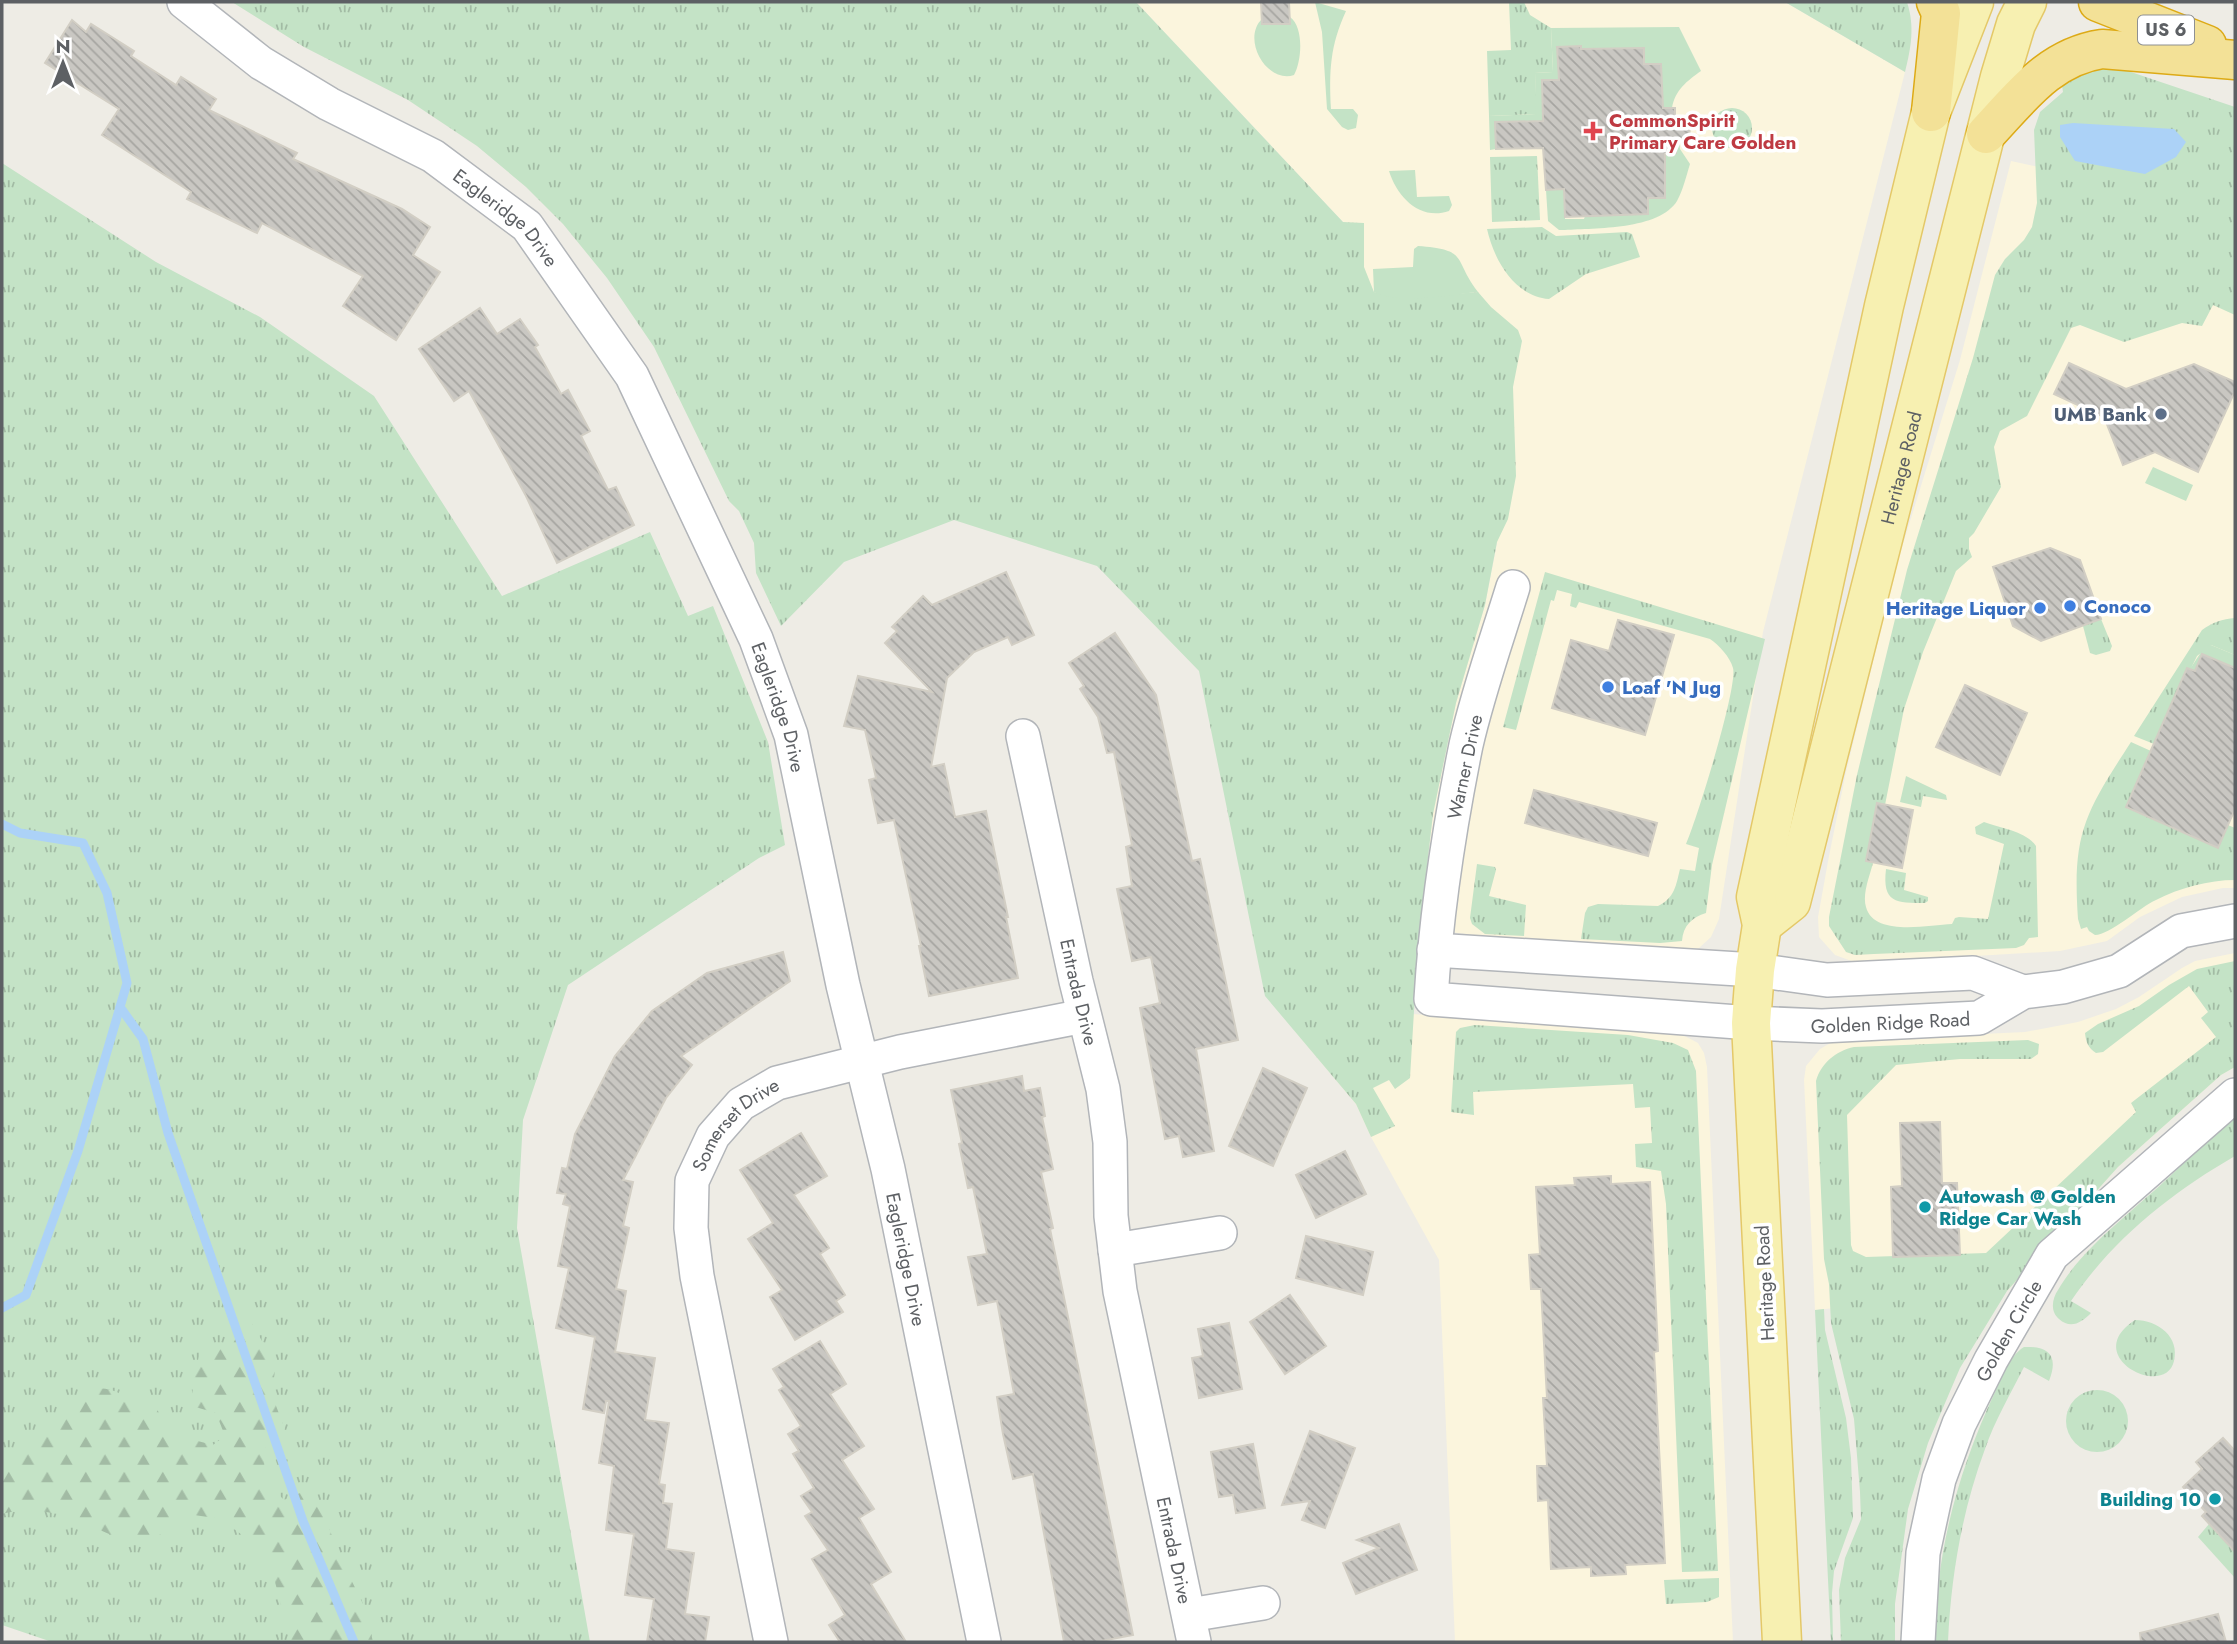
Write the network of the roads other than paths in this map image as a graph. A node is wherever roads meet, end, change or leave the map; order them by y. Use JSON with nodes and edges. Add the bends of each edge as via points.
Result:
{"nodes":[{"id":1,"x":184,"y":2,"type":"edge"},
{"id":2,"x":1936,"y":2,"type":"edge"},
{"id":3,"x":1974,"y":2,"type":"edge"},
{"id":4,"x":2027,"y":2,"type":"edge"},
{"id":5,"x":2098,"y":2,"type":"edge"},
{"id":6,"x":2235,"y":57,"type":"edge"},
{"id":7,"x":1931,"y":112,"type":"junction"},
{"id":8,"x":1986,"y":134,"type":"junction"},
{"id":9,"x":1513,"y":587,"type":"dead end"},
{"id":10,"x":1023,"y":736,"type":"dead end"},
{"id":11,"x":2235,"y":921,"type":"edge"},
{"id":12,"x":1762,"y":925,"type":"junction"},
{"id":13,"x":1434,"y":950,"type":"junction"},
{"id":14,"x":1755,"y":970,"type":"junction"},
{"id":15,"x":2023,"y":992,"type":"junction"},
{"id":16,"x":1084,"y":1016,"type":"junction"},
{"id":17,"x":1751,"y":1023,"type":"junction"},
{"id":18,"x":861,"y":1061,"type":"junction"},
{"id":19,"x":2235,"y":1095,"type":"edge"},
{"id":20,"x":1220,"y":1233,"type":"dead end"},
{"id":21,"x":1115,"y":1250,"type":"junction"},
{"id":22,"x":1263,"y":1603,"type":"dead end"},
{"id":23,"x":1192,"y":1629,"type":"edge"},
{"id":24,"x":771,"y":1642,"type":"edge"},
{"id":25,"x":984,"y":1642,"type":"edge"},
{"id":26,"x":1782,"y":1642,"type":"edge"},
{"id":27,"x":1918,"y":1642,"type":"edge"}],
"edges":[{"from":1,"to":18,"type":"street","name":"Eagleridge Drive","via":[[261,63],[329,104],[433,156],[527,226],[632,376],[756,639],[791,736]]},
{"from":2,"to":7,"type":"highway","via":[[1941,13]]},
{"from":3,"to":7,"type":"main road","name":"Heritage Road"},
{"from":4,"to":8,"type":"main road","name":"Heritage Road","via":[[2016,24]]},
{"from":5,"to":6,"type":"highway","number":"US 6"},
{"from":6,"to":8,"type":"highway","via":[[2085,51],[2045,73]]},
{"from":7,"to":12,"type":"main road","name":"Heritage Road","via":[[1770,824],[1756,897]]},
{"from":8,"to":12,"type":"main road","name":"Heritage Road","via":[[1790,902]]},
{"from":9,"to":13,"type":"street","name":"Warner Drive","via":[[1467,743]]},
{"from":10,"to":16,"type":"street","name":"Entrada Drive"},
{"from":11,"to":15,"type":"street","name":"Golden Ridge Road","via":[[2181,931],[2119,971],[2063,987]]},
{"from":12,"to":14,"type":"main road","name":"Heritage Road"},
{"from":13,"to":14,"type":"street"},
{"from":13,"to":17,"type":"street","name":"Warner Drive","via":[[1431,999]]},
{"from":14,"to":15,"type":"street","name":"Golden Ridge Road","via":[[1828,980],[1973,973]]},
{"from":14,"to":17,"type":"main road","name":"Heritage Road"},
{"from":15,"to":17,"type":"street","name":"Golden Ridge Road","via":[[1979,1018],[1822,1026]]},
{"from":16,"to":18,"type":"street","name":"Somerset Drive"},
{"from":16,"to":21,"type":"street","name":"Entrada Drive","via":[[1103,1088]]},
{"from":17,"to":26,"type":"main road","name":"Heritage Road"},
{"from":18,"to":24,"type":"street","name":"Somerset Drive","via":[[776,1083],[741,1104],[713,1136],[692,1181],[697,1276]]},
{"from":18,"to":25,"type":"street","name":"Eagleridge Drive","via":[[888,1170]]},
{"from":19,"to":27,"type":"street","name":"Golden Circle","via":[[2052,1255],[1991,1360],[1959,1424],[1939,1479],[1923,1553]]},
{"from":20,"to":21,"type":"street"},
{"from":21,"to":23,"type":"street","name":"Entrada Drive"},
{"from":22,"to":23,"type":"street"}]}
